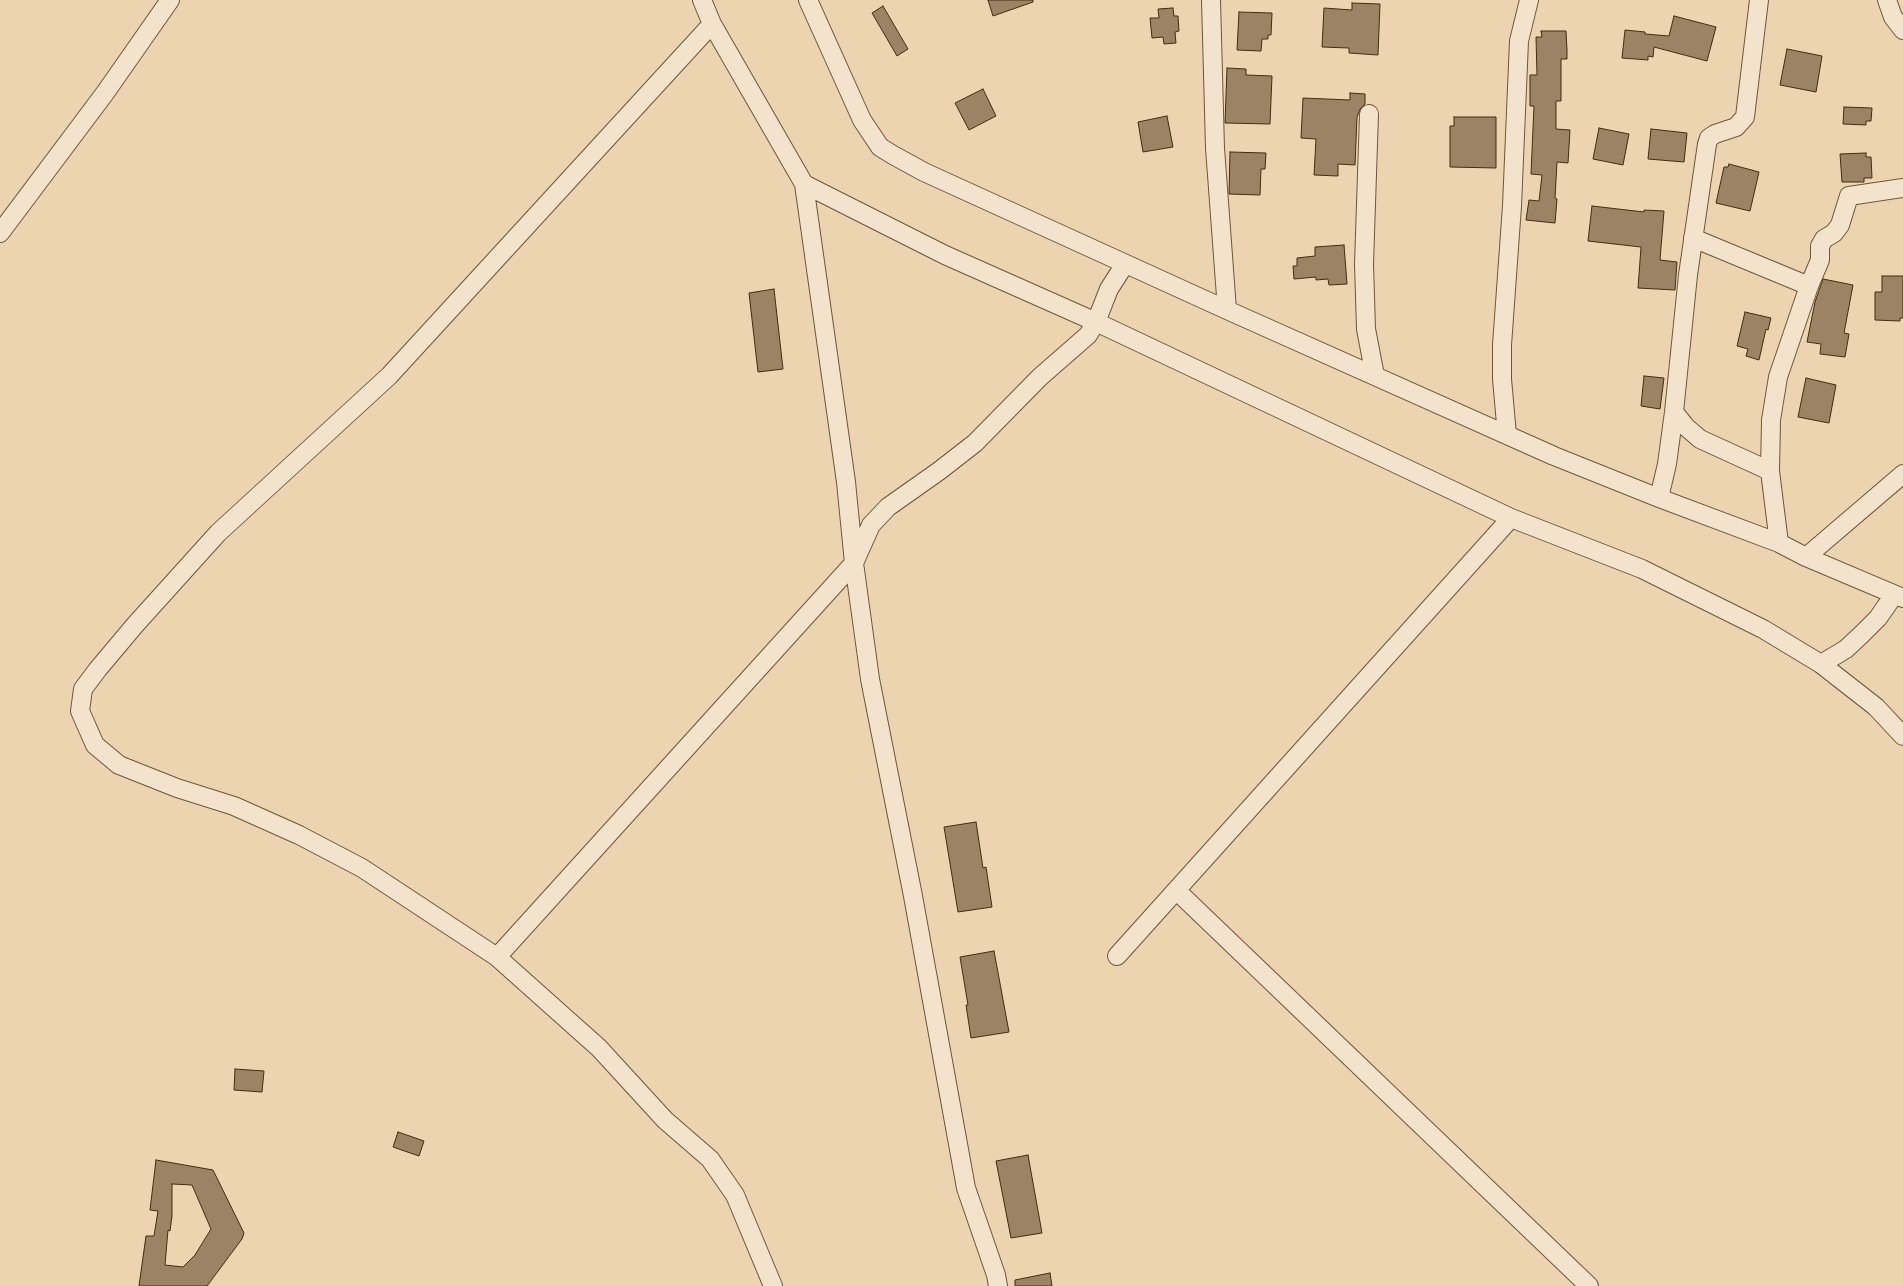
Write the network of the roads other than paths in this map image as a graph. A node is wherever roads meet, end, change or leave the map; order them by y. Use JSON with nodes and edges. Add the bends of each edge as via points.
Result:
{"nodes":[{"id":1,"x":170,"y":0,"type":"edge"},
{"id":2,"x":702,"y":0,"type":"edge"},
{"id":3,"x":808,"y":0,"type":"edge"},
{"id":4,"x":1211,"y":0,"type":"edge"},
{"id":5,"x":1529,"y":0,"type":"edge"},
{"id":6,"x":1759,"y":0,"type":"edge"},
{"id":7,"x":1887,"y":0,"type":"edge"},
{"id":8,"x":712,"y":24,"type":"junction"},
{"id":9,"x":1903,"y":30,"type":"edge"},
{"id":10,"x":1369,"y":114,"type":"dead end"},
{"id":11,"x":804,"y":184,"type":"junction"},
{"id":12,"x":1903,"y":188,"type":"edge"},
{"id":13,"x":0,"y":233,"type":"edge"},
{"id":14,"x":1693,"y":238,"type":"junction"},
{"id":15,"x":1125,"y":264,"type":"junction"},
{"id":16,"x":1809,"y":286,"type":"junction"},
{"id":17,"x":1227,"y":310,"type":"junction"},
{"id":18,"x":1096,"y":322,"type":"junction"},
{"id":19,"x":1375,"y":376,"type":"junction"},
{"id":20,"x":1674,"y":412,"type":"junction"},
{"id":21,"x":1507,"y":434,"type":"junction"},
{"id":22,"x":1770,"y":471,"type":"junction"},
{"id":23,"x":1903,"y":474,"type":"edge"},
{"id":24,"x":1659,"y":498,"type":"junction"},
{"id":25,"x":1511,"y":518,"type":"junction"},
{"id":26,"x":1779,"y":543,"type":"junction"},
{"id":27,"x":1806,"y":557,"type":"junction"},
{"id":28,"x":854,"y":563,"type":"junction"},
{"id":29,"x":1899,"y":596,"type":"edge"},
{"id":30,"x":1821,"y":664,"type":"junction"},
{"id":31,"x":1903,"y":736,"type":"edge"},
{"id":32,"x":1177,"y":891,"type":"junction"},
{"id":33,"x":1118,"y":956,"type":"dead end"},
{"id":34,"x":498,"y":957,"type":"junction"},
{"id":35,"x":774,"y":1286,"type":"edge"},
{"id":36,"x":998,"y":1286,"type":"edge"},
{"id":37,"x":1590,"y":1286,"type":"edge"}],
"edges":[{"from":1,"to":13,"type":"street"},
{"from":2,"to":8,"type":"street"},
{"from":3,"to":15,"type":"street","via":[[862,120],[880,147],[924,172]]},
{"from":4,"to":17,"type":"street","via":[[1216,148]]},
{"from":5,"to":21,"type":"street","via":[[1519,41],[1502,345]]},
{"from":6,"to":14,"type":"street","via":[[1745,117],[1736,127],[1709,138]]},
{"from":7,"to":9,"type":"street","via":[[1893,17]]},
{"from":8,"to":11,"type":"street"},
{"from":8,"to":34,"type":"street","via":[[389,376],[218,533],[135,625],[83,689],[80,711],[95,745],[119,765],[234,806],[299,835],[362,868]]},
{"from":10,"to":19,"type":"street","via":[[1364,264],[1366,328]]},
{"from":11,"to":18,"type":"street","via":[[945,255]]},
{"from":11,"to":28,"type":"street","via":[[846,482]]},
{"from":12,"to":16,"type":"street","via":[[1849,196],[1840,225],[1820,246],[1820,260]]},
{"from":14,"to":16,"type":"street"},
{"from":14,"to":20,"type":"street"},
{"from":15,"to":17,"type":"street"},
{"from":15,"to":18,"type":"street","via":[[1109,289]]},
{"from":16,"to":22,"type":"street","via":[[1778,377],[1771,420]]},
{"from":17,"to":19,"type":"street"},
{"from":18,"to":25,"type":"street"},
{"from":18,"to":28,"type":"street","via":[[1088,335],[1040,377],[975,444],[888,507],[871,525]]},
{"from":19,"to":21,"type":"street"},
{"from":20,"to":22,"type":"street","via":[[1700,439]]},
{"from":20,"to":24,"type":"street"},
{"from":21,"to":24,"type":"street"},
{"from":22,"to":26,"type":"street"},
{"from":23,"to":27,"type":"street"},
{"from":24,"to":26,"type":"street"},
{"from":25,"to":30,"type":"street","via":[[1642,569],[1763,629]]},
{"from":25,"to":32,"type":"street"},
{"from":26,"to":27,"type":"street"},
{"from":27,"to":29,"type":"street"},
{"from":28,"to":34,"type":"street"},
{"from":28,"to":36,"type":"street","via":[[870,679],[958,1149],[966,1188]]},
{"from":29,"to":30,"type":"street","via":[[1846,648]]},
{"from":30,"to":31,"type":"street","via":[[1876,707]]},
{"from":32,"to":33,"type":"street"},
{"from":32,"to":37,"type":"street"},
{"from":34,"to":35,"type":"street","via":[[599,1048],[665,1120],[710,1159],[735,1195]]}]}
